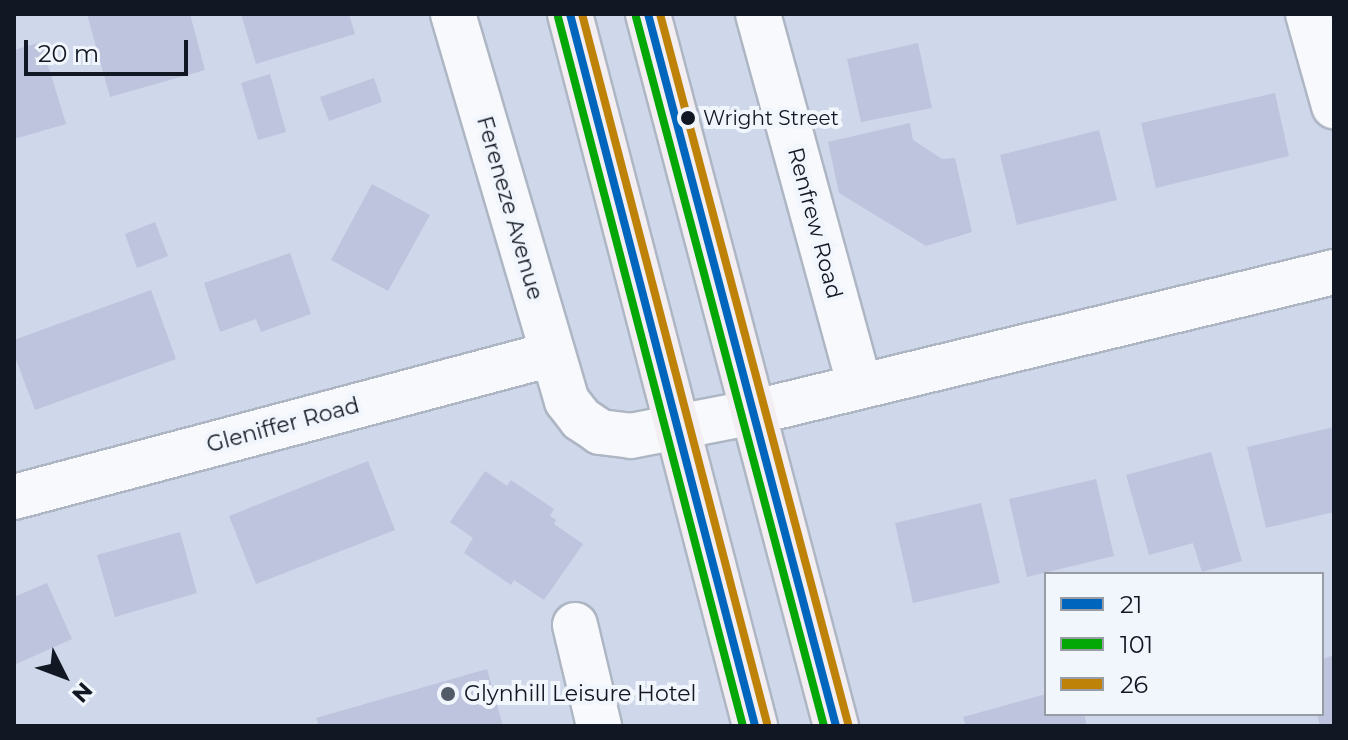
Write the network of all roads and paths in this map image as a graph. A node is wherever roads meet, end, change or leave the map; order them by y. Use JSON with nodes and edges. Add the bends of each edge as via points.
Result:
{"nodes":[{"id":1,"x":453,"y":14,"type":"edge"},
{"id":2,"x":570,"y":14,"type":"edge"},
{"id":3,"x":648,"y":14,"type":"edge"},
{"id":4,"x":758,"y":14,"type":"edge"},
{"id":5,"x":1308,"y":14,"type":"edge"},
{"id":6,"x":1334,"y":106,"type":"edge"},
{"id":7,"x":1334,"y":272,"type":"edge"},
{"id":8,"x":552,"y":354,"type":"junction"},
{"id":9,"x":860,"y":386,"type":"junction"},
{"id":10,"x":755,"y":412,"type":"junction"},
{"id":11,"x":677,"y":426,"type":"junction"},
{"id":12,"x":14,"y":497,"type":"edge"},
{"id":13,"x":575,"y":625,"type":"dead end"},
{"id":14,"x":599,"y":726,"type":"edge"},
{"id":15,"x":755,"y":726,"type":"edge"},
{"id":16,"x":836,"y":726,"type":"edge"}],
"edges":[{"from":1,"to":8,"type":"street","name":"Fereneze Avenue"},
{"from":2,"to":11,"type":"main road"},
{"from":3,"to":10,"type":"main road"},
{"from":4,"to":9,"type":"street","name":"Renfrew Road"},
{"from":5,"to":6,"type":"street"},
{"from":7,"to":9,"type":"street"},
{"from":8,"to":11,"type":"street","name":"Fereneze Avenue","via":[[567,401],[600,432],[631,436]]},
{"from":8,"to":12,"type":"street","name":"Gleniffer Road"},
{"from":9,"to":10,"type":"street"},
{"from":10,"to":11,"type":"street"},
{"from":10,"to":16,"type":"main road"},
{"from":11,"to":15,"type":"main road"},
{"from":13,"to":14,"type":"street"}]}
